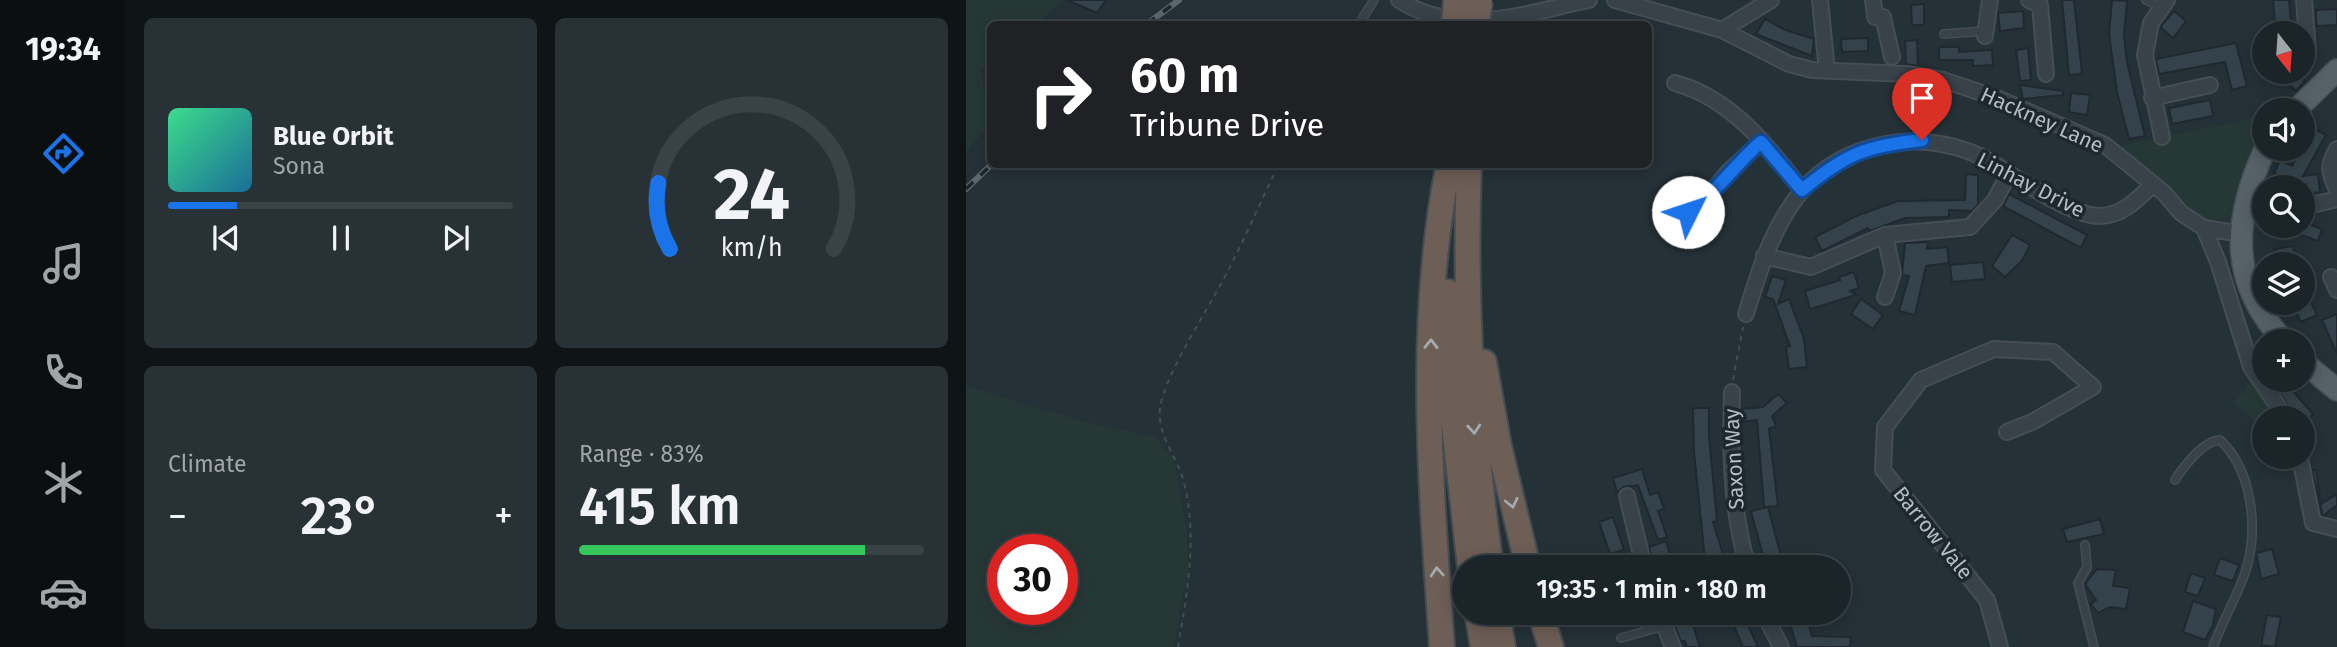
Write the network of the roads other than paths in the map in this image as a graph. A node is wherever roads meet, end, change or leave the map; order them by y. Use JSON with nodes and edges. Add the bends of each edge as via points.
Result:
{"nodes":[{"id":1,"x":1374,"y":0,"type":"edge"},
{"id":2,"x":1399,"y":0,"type":"edge"},
{"id":3,"x":1588,"y":0,"type":"edge"},
{"id":4,"x":1615,"y":0,"type":"edge"},
{"id":5,"x":1771,"y":0,"type":"edge"},
{"id":6,"x":1820,"y":0,"type":"edge"},
{"id":7,"x":1873,"y":0,"type":"edge"},
{"id":8,"x":1990,"y":0,"type":"edge"},
{"id":9,"x":2029,"y":0,"type":"edge"},
{"id":10,"x":2146,"y":0,"type":"edge"},
{"id":11,"x":2305,"y":0,"type":"edge"},
{"id":12,"x":2164,"y":4,"type":"edge"},
{"id":13,"x":1473,"y":6,"type":"edge"},
{"id":14,"x":1658,"y":6,"type":"edge"},
{"id":15,"x":1361,"y":21,"type":"edge"},
{"id":16,"x":1457,"y":21,"type":"edge"},
{"id":17,"x":2305,"y":21,"type":"edge"},
{"id":18,"x":1722,"y":30,"type":"junction"},
{"id":19,"x":1944,"y":34,"type":"dead end"},
{"id":20,"x":1985,"y":34,"type":"joint"},
{"id":21,"x":1892,"y":57,"type":"dead end"},
{"id":22,"x":2337,"y":70,"type":"edge"},
{"id":23,"x":1827,"y":71,"type":"junction"},
{"id":24,"x":2046,"y":74,"type":"dead end"},
{"id":25,"x":1675,"y":83,"type":"dead end"},
{"id":26,"x":2210,"y":85,"type":"dead end"},
{"id":27,"x":2152,"y":98,"type":"junction"},
{"id":28,"x":2308,"y":98,"type":"edge"},
{"id":29,"x":2162,"y":137,"type":"dead end"},
{"id":30,"x":1761,"y":142,"type":"junction"},
{"id":31,"x":2337,"y":149,"type":"edge"},
{"id":32,"x":2260,"y":161,"type":"edge"},
{"id":33,"x":1454,"y":168,"type":"edge"},
{"id":34,"x":1455,"y":168,"type":"edge"},
{"id":35,"x":1455,"y":168,"type":"edge"},
{"id":36,"x":2008,"y":175,"type":"junction"},
{"id":37,"x":2153,"y":184,"type":"junction"},
{"id":38,"x":1802,"y":190,"type":"junction"},
{"id":39,"x":2337,"y":190,"type":"edge"},
{"id":40,"x":2337,"y":198,"type":"edge"},
{"id":41,"x":1667,"y":200,"type":"dead end"},
{"id":42,"x":2315,"y":203,"type":"edge"},
{"id":43,"x":1683,"y":211,"type":"junction"},
{"id":44,"x":1467,"y":219,"type":"junction"},
{"id":45,"x":1696,"y":226,"type":"dead end"},
{"id":46,"x":2204,"y":228,"type":"junction"},
{"id":47,"x":1885,"y":234,"type":"junction"},
{"id":48,"x":2242,"y":234,"type":"junction"},
{"id":49,"x":1764,"y":256,"type":"junction"},
{"id":50,"x":1885,"y":297,"type":"dead end"},
{"id":51,"x":1746,"y":314,"type":"road end"},
{"id":52,"x":2273,"y":329,"type":"edge"},
{"id":53,"x":2315,"y":372,"type":"edge"},
{"id":54,"x":2337,"y":390,"type":"edge"},
{"id":55,"x":1732,"y":391,"type":"road end"},
{"id":56,"x":2278,"y":406,"type":"edge"},
{"id":57,"x":2007,"y":432,"type":"dead end"},
{"id":58,"x":2302,"y":469,"type":"edge"},
{"id":59,"x":2175,"y":480,"type":"dead end"},
{"id":60,"x":1627,"y":496,"type":"dead end"},
{"id":61,"x":2337,"y":529,"type":"edge"},
{"id":62,"x":2085,"y":545,"type":"dead end"},
{"id":63,"x":1470,"y":555,"type":"edge"},
{"id":64,"x":1490,"y":555,"type":"edge"},
{"id":65,"x":1525,"y":555,"type":"edge"},
{"id":66,"x":1641,"y":555,"type":"edge"},
{"id":67,"x":1745,"y":555,"type":"edge"},
{"id":68,"x":1479,"y":625,"type":"edge"},
{"id":69,"x":1499,"y":625,"type":"edge"},
{"id":70,"x":1544,"y":625,"type":"edge"},
{"id":71,"x":1649,"y":625,"type":"edge"},
{"id":72,"x":1664,"y":625,"type":"edge"},
{"id":73,"x":1770,"y":625,"type":"edge"},
{"id":74,"x":1621,"y":638,"type":"dead end"},
{"id":75,"x":1442,"y":647,"type":"edge"},
{"id":76,"x":1483,"y":647,"type":"edge"},
{"id":77,"x":1503,"y":647,"type":"edge"},
{"id":78,"x":1551,"y":647,"type":"edge"},
{"id":79,"x":1672,"y":647,"type":"edge"},
{"id":80,"x":1781,"y":647,"type":"edge"},
{"id":81,"x":2000,"y":647,"type":"edge"},
{"id":82,"x":2094,"y":647,"type":"edge"},
{"id":83,"x":2213,"y":647,"type":"edge"}],
"edges":[{"from":1,"to":15,"type":"lane"},
{"from":2,"to":3,"type":"street","via":[[1438,19],[1521,18]]},
{"from":4,"to":14,"type":"street","name":"Hackney Lane"},
{"from":5,"to":18,"type":"street"},
{"from":6,"to":23,"type":"street"},
{"from":7,"to":21,"type":"street","via":[[1875,17],[1883,17]]},
{"from":8,"to":20,"type":"street"},
{"from":9,"to":24,"type":"street","via":[[2040,5]]},
{"from":10,"to":12,"type":"lane"},
{"from":11,"to":17,"type":"street"},
{"from":12,"to":27,"type":"street","via":[[2151,23],[2145,55]]},
{"from":13,"to":16,"type":"highway","bridge":true},
{"from":14,"to":18,"type":"street","name":"Hackney Lane"},
{"from":18,"to":23,"type":"street","name":"Hackney Lane","via":[[1789,64]]},
{"from":19,"to":20,"type":"lane"},
{"from":22,"to":28,"type":"main road"},
{"from":23,"to":37,"type":"street","name":"Hackney Lane","via":[[1908,74],[1997,98],[2105,145]]},
{"from":25,"to":30,"type":"street","via":[[1727,107]]},
{"from":26,"to":27,"type":"street"},
{"from":27,"to":29,"type":"street"},
{"from":30,"to":38,"type":"street"},
{"from":30,"to":43,"type":"street","via":[[1698,209]]},
{"from":31,"to":39,"type":"street","via":[[2329,162]]},
{"from":32,"to":48,"type":"main road"},
{"from":75,"to":33,"type":"highway","one_way":true,"via":[[1430,380],[1436,228]]},
{"from":34,"to":44,"type":"highway"},
{"from":35,"to":63,"type":"highway","via":[[1452,408]]},
{"from":36,"to":37,"type":"street","name":"Linhay Drive","via":[[2081,213],[2098,216],[2116,214]]},
{"from":36,"to":38,"type":"street","name":"Linhay Drive","via":[[1989,161],[1922,140],[1887,144],[1837,161]]},
{"from":36,"to":47,"type":"street","via":[[1995,200],[1970,227]]},
{"from":37,"to":46,"type":"street","name":"Hackney Lane","via":[[2181,213]]},
{"from":38,"to":49,"type":"street","name":"Linhay Drive"},
{"from":40,"to":42,"type":"street"},
{"from":41,"to":43,"type":"street"},
{"from":43,"to":45,"type":"street"},
{"from":44,"to":64,"type":"highway","one_way":true,"via":[[1474,426]]},
{"from":44,"to":65,"type":"highway","one_way":true,"via":[[1487,384]]},
{"from":46,"to":48,"type":"street","name":"Hackney Lane"},
{"from":46,"to":56,"type":"street","via":[[2251,367]]},
{"from":47,"to":49,"type":"street","via":[[1811,267]]},
{"from":47,"to":50,"type":"street","via":[[1893,273]]},
{"from":48,"to":52,"type":"main road","via":[[2246,282]]},
{"from":49,"to":51,"type":"street","name":"Linhay Drive"},
{"from":53,"to":54,"type":"main road"},
{"from":55,"to":67,"type":"street","name":"Saxon Way","via":[[1733,498]]},
{"from":57,"to":81,"type":"street","name":"Barrow Vale","via":[[2092,387],[2053,352],[1994,349],[1921,380],[1885,427],[1883,471],[1986,600]]},
{"from":58,"to":61,"type":"street","via":[[2313,523]]},
{"from":59,"to":83,"type":"lane","via":[[2211,442],[2220,440],[2243,476],[2249,499],[2252,517],[2246,571]]},
{"from":60,"to":66,"type":"street"},
{"from":62,"to":82,"type":"lane","via":[[2087,567],[2078,583]]},
{"from":68,"to":76,"type":"highway"},
{"from":69,"to":77,"type":"highway"},
{"from":70,"to":78,"type":"highway"},
{"from":71,"to":74,"type":"lane"},
{"from":72,"to":79,"type":"street"},
{"from":73,"to":80,"type":"street"}]}
